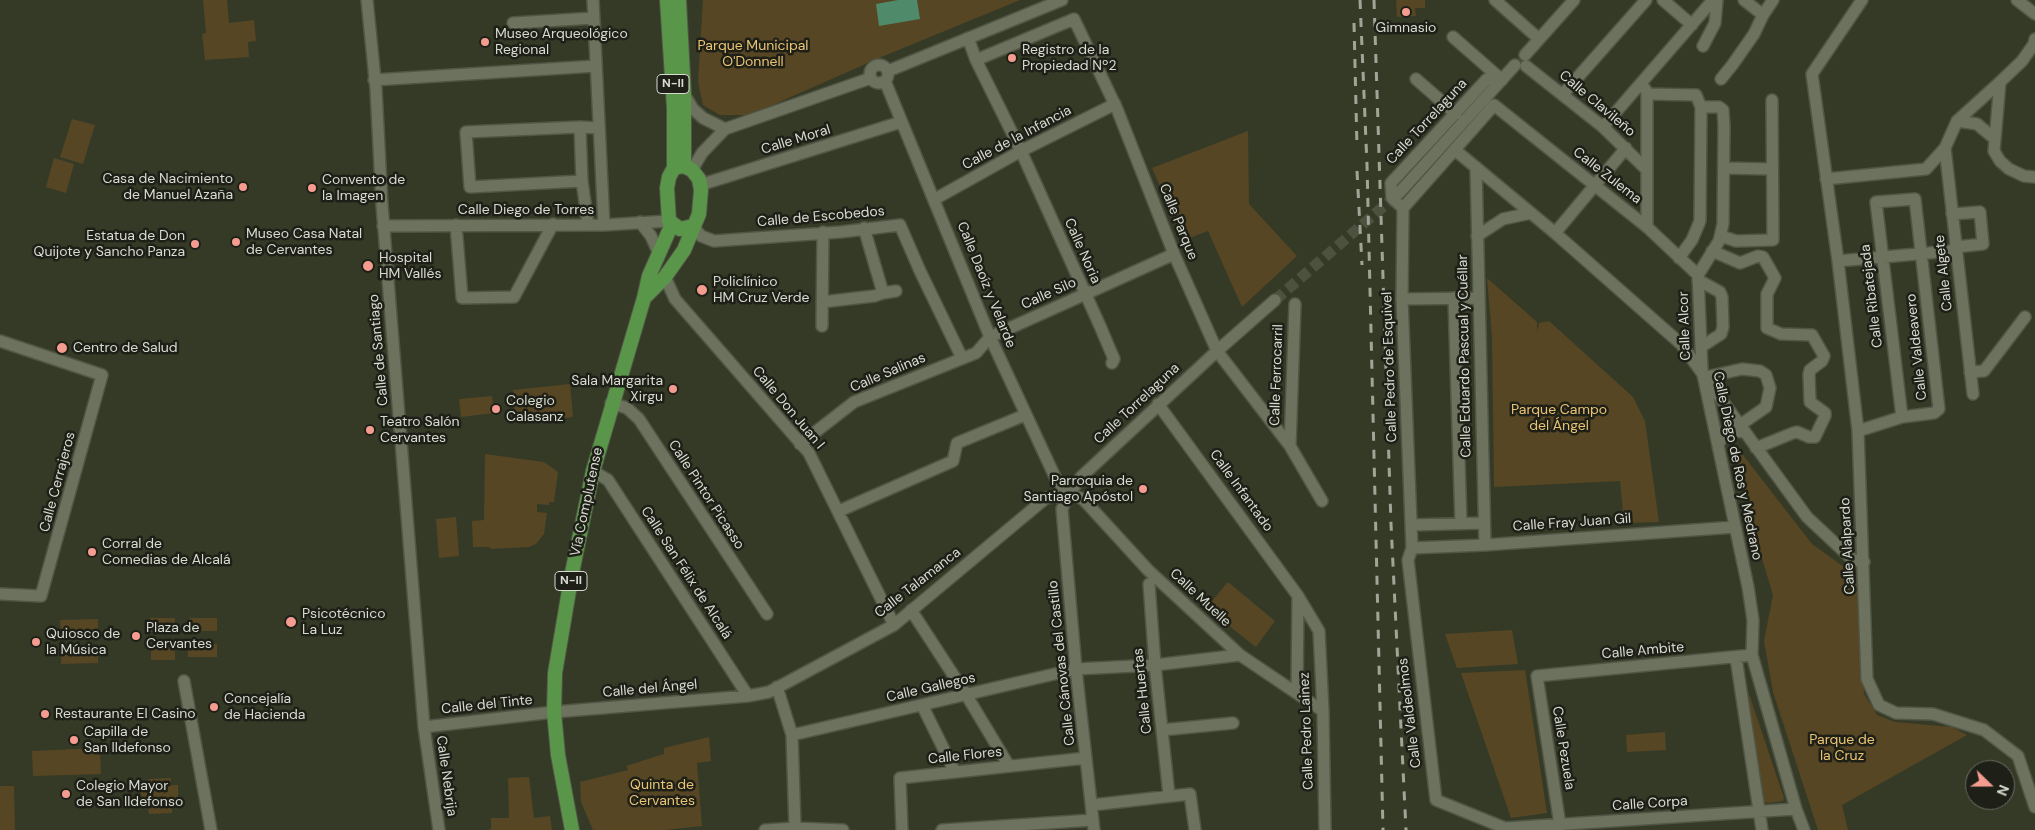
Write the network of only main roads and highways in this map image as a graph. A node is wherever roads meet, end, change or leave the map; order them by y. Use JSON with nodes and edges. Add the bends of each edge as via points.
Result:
{"nodes":[{"id":1,"x":667,"y":0,"type":"edge"},
{"id":2,"x":679,"y":0,"type":"edge"},
{"id":3,"x":683,"y":168,"type":"junction"},
{"id":4,"x":671,"y":223,"type":"junction"},
{"id":5,"x":693,"y":226,"type":"junction"},
{"id":6,"x":644,"y":298,"type":"junction"},
{"id":7,"x":572,"y":830,"type":"edge"}],
"edges":[{"from":1,"to":3,"type":"main road","number":"N-II","via":[[674,108]]},
{"from":2,"to":3,"type":"main road","number":"N-II","via":[[684,94]]},
{"from":3,"to":4,"type":"main road","via":[[669,176],[667,188]]},
{"from":3,"to":5,"type":"main road","name":"Vía Complutense","via":[[699,179],[699,214]]},
{"from":4,"to":5,"type":"main road","via":[[680,229]]},
{"from":4,"to":6,"type":"main road","name":"Vía Complutense","number":"N-II","via":[[648,276]]},
{"from":5,"to":6,"type":"main road","name":"Vía Complutense","number":"N-II","via":[[684,250],[665,278]]},
{"from":6,"to":7,"type":"main road","name":"Vía Complutense","number":"N-II","via":[[593,471],[555,673],[558,756]]}]}
